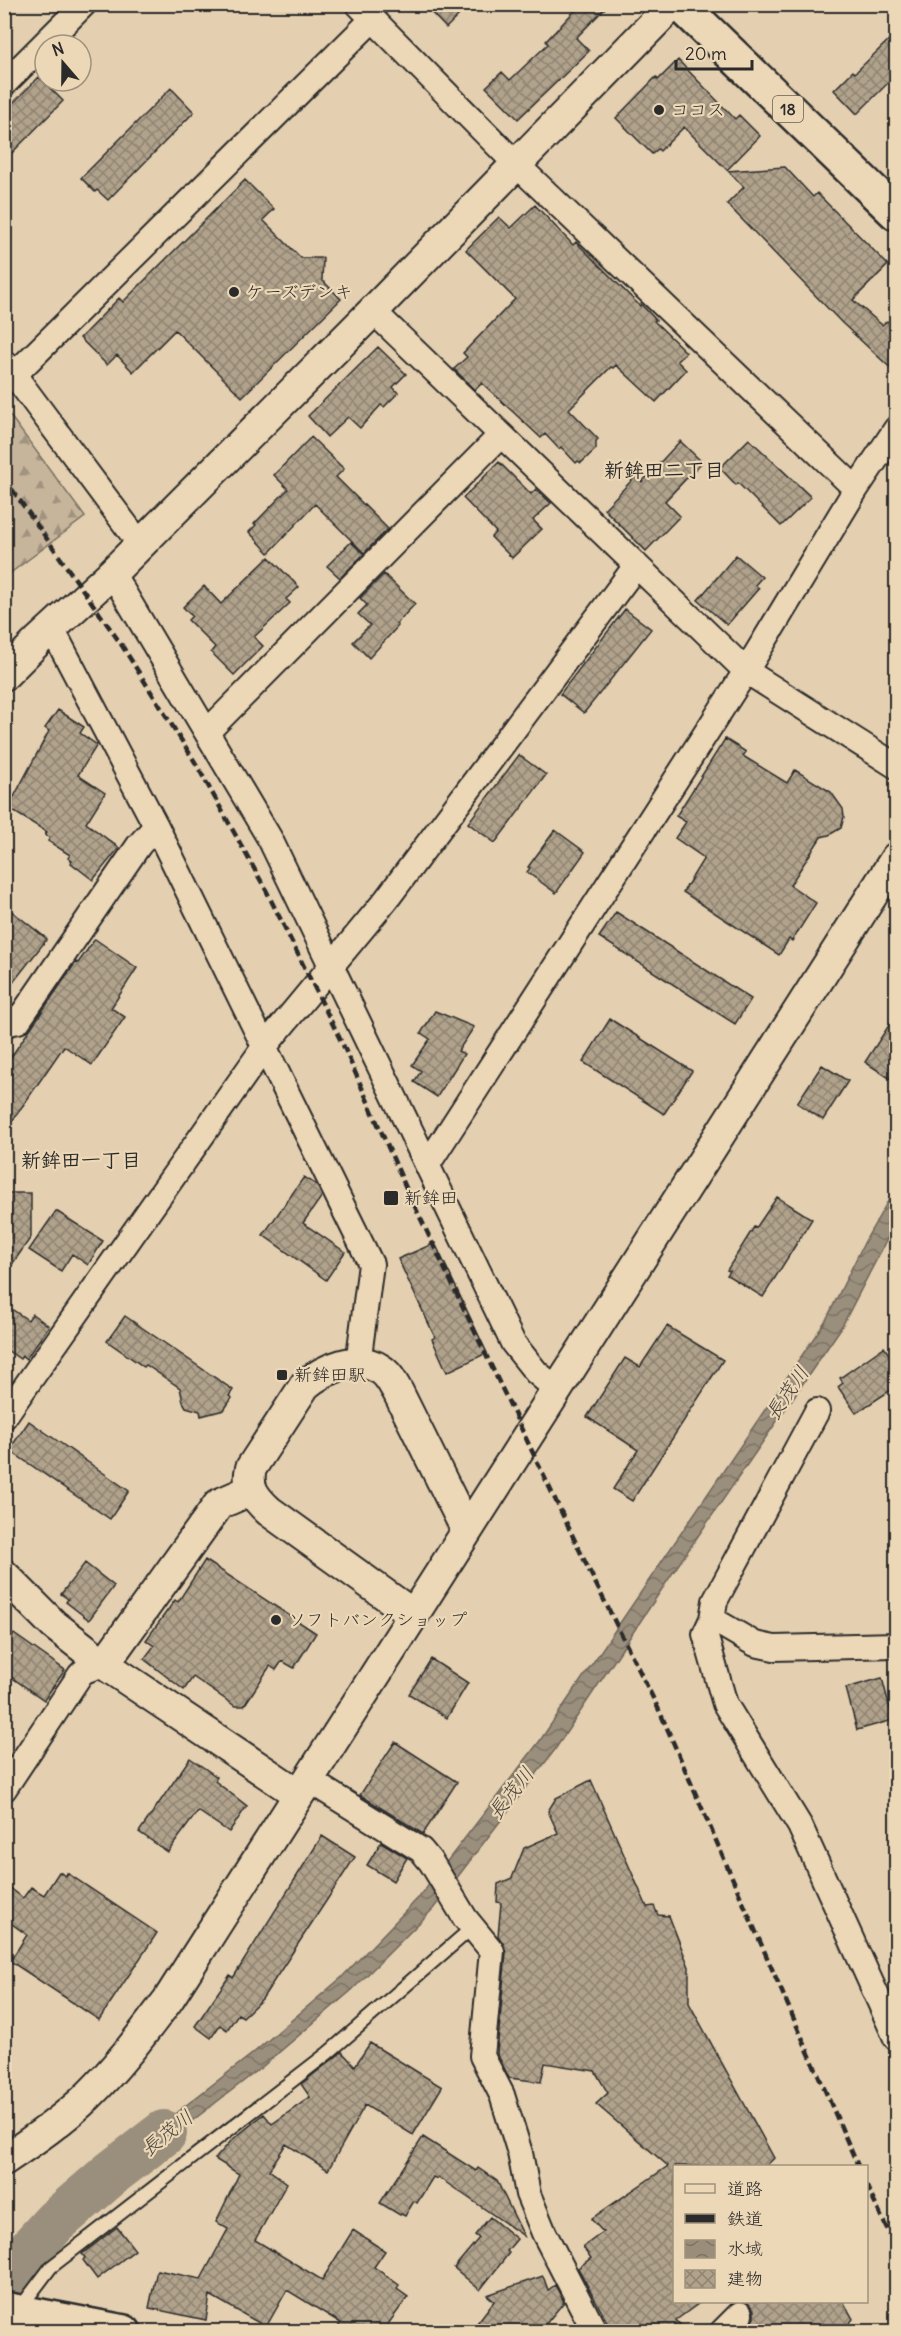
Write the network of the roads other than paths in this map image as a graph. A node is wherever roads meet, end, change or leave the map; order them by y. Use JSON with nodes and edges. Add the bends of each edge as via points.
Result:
{"nodes":[{"id":1,"x":84,"y":4,"type":"edge"},
{"id":2,"x":673,"y":4,"type":"edge"},
{"id":3,"x":680,"y":4,"type":"edge"},
{"id":4,"x":365,"y":12,"type":"edge"},
{"id":5,"x":4,"y":84,"type":"edge"},
{"id":6,"x":516,"y":164,"type":"junction"},
{"id":7,"x":897,"y":213,"type":"edge"},
{"id":8,"x":373,"y":311,"type":"junction"},
{"id":9,"x":9,"y":369,"type":"edge"},
{"id":10,"x":897,"y":429,"type":"edge"},
{"id":11,"x":500,"y":436,"type":"junction"},
{"id":12,"x":856,"y":489,"type":"junction"},
{"id":13,"x":140,"y":544,"type":"junction"},
{"id":14,"x":636,"y":566,"type":"junction"},
{"id":15,"x":112,"y":573,"type":"junction"},
{"id":16,"x":52,"y":629,"type":"junction"},
{"id":17,"x":746,"y":671,"type":"junction"},
{"id":18,"x":4,"y":675,"type":"edge"},
{"id":19,"x":207,"y":732,"type":"junction"},
{"id":20,"x":897,"y":766,"type":"edge"},
{"id":21,"x":156,"y":826,"type":"junction"},
{"id":22,"x":897,"y":858,"type":"edge"},
{"id":23,"x":332,"y":967,"type":"junction"},
{"id":24,"x":4,"y":1024,"type":"edge"},
{"id":25,"x":266,"y":1046,"type":"junction"},
{"id":26,"x":428,"y":1164,"type":"junction"},
{"id":27,"x":357,"y":1364,"type":"junction"},
{"id":28,"x":556,"y":1389,"type":"junction"},
{"id":29,"x":817,"y":1411,"type":"dead end"},
{"id":30,"x":4,"y":1416,"type":"edge"},
{"id":31,"x":251,"y":1490,"type":"junction"},
{"id":32,"x":467,"y":1531,"type":"junction"},
{"id":33,"x":4,"y":1575,"type":"edge"},
{"id":34,"x":412,"y":1614,"type":"junction"},
{"id":35,"x":712,"y":1619,"type":"junction"},
{"id":36,"x":897,"y":1645,"type":"edge"},
{"id":37,"x":104,"y":1664,"type":"junction"},
{"id":38,"x":303,"y":1786,"type":"junction"},
{"id":39,"x":4,"y":1789,"type":"edge"},
{"id":40,"x":469,"y":1923,"type":"junction"},
{"id":41,"x":897,"y":2038,"type":"edge"},
{"id":42,"x":4,"y":2160,"type":"edge"},
{"id":43,"x":11,"y":2310,"type":"edge"},
{"id":44,"x":740,"y":2314,"type":"dead end"},
{"id":45,"x":124,"y":2331,"type":"edge"},
{"id":46,"x":595,"y":2331,"type":"edge"},
{"id":47,"x":722,"y":2331,"type":"edge"}],
"edges":[{"from":1,"to":5,"type":"street"},
{"from":2,"to":6,"type":"street"},
{"from":3,"to":7,"type":"main road","number":"18"},
{"from":4,"to":6,"type":"street"},
{"from":4,"to":9,"type":"street"},
{"from":6,"to":8,"type":"street"},
{"from":6,"to":12,"type":"street"},
{"from":8,"to":11,"type":"street"},
{"from":8,"to":13,"type":"street"},
{"from":9,"to":13,"type":"street"},
{"from":10,"to":12,"type":"street"},
{"from":11,"to":14,"type":"street"},
{"from":11,"to":19,"type":"street"},
{"from":12,"to":17,"type":"street"},
{"from":13,"to":15,"type":"street"},
{"from":14,"to":17,"type":"street"},
{"from":14,"to":23,"type":"street"},
{"from":15,"to":16,"type":"street"},
{"from":15,"to":19,"type":"street"},
{"from":16,"to":18,"type":"street"},
{"from":16,"to":21,"type":"street"},
{"from":17,"to":20,"type":"street"},
{"from":17,"to":26,"type":"street"},
{"from":19,"to":23,"type":"street","via":[[270,839]]},
{"from":21,"to":24,"type":"street","via":[[18,1021]]},
{"from":21,"to":25,"type":"street"},
{"from":22,"to":28,"type":"street"},
{"from":23,"to":25,"type":"street"},
{"from":23,"to":26,"type":"street"},
{"from":25,"to":27,"type":"street","via":[[371,1264]]},
{"from":25,"to":30,"type":"street"},
{"from":26,"to":28,"type":"street","via":[[513,1343],[524,1360]]},
{"from":27,"to":31,"type":"street","via":[[331,1369],[305,1385],[251,1468]]},
{"from":27,"to":32,"type":"street","via":[[380,1369],[393,1384]]},
{"from":28,"to":32,"type":"street"},
{"from":29,"to":35,"type":"street","via":[[716,1601]]},
{"from":31,"to":34,"type":"street","via":[[269,1511]]},
{"from":31,"to":37,"type":"street","via":[[219,1504]]},
{"from":32,"to":34,"type":"street"},
{"from":33,"to":37,"type":"street","via":[[54,1625]]},
{"from":34,"to":38,"type":"street"},
{"from":35,"to":36,"type":"street","via":[[755,1644],[774,1648]]},
{"from":35,"to":41,"type":"street","via":[[705,1634],[725,1704],[800,1826]]},
{"from":37,"to":38,"type":"street"},
{"from":37,"to":39,"type":"street","via":[[80,1675]]},
{"from":38,"to":40,"type":"street","via":[[421,1850]]},
{"from":38,"to":42,"type":"street","via":[[168,2000],[131,2048],[89,2095],[43,2134]]},
{"from":40,"to":43,"type":"lane","via":[[328,2053],[51,2267]]},
{"from":40,"to":46,"type":"street","via":[[492,1951],[482,2056],[501,2095],[532,2204]]},
{"from":43,"to":45,"type":"main road"},
{"from":44,"to":47,"type":"street"}]}
